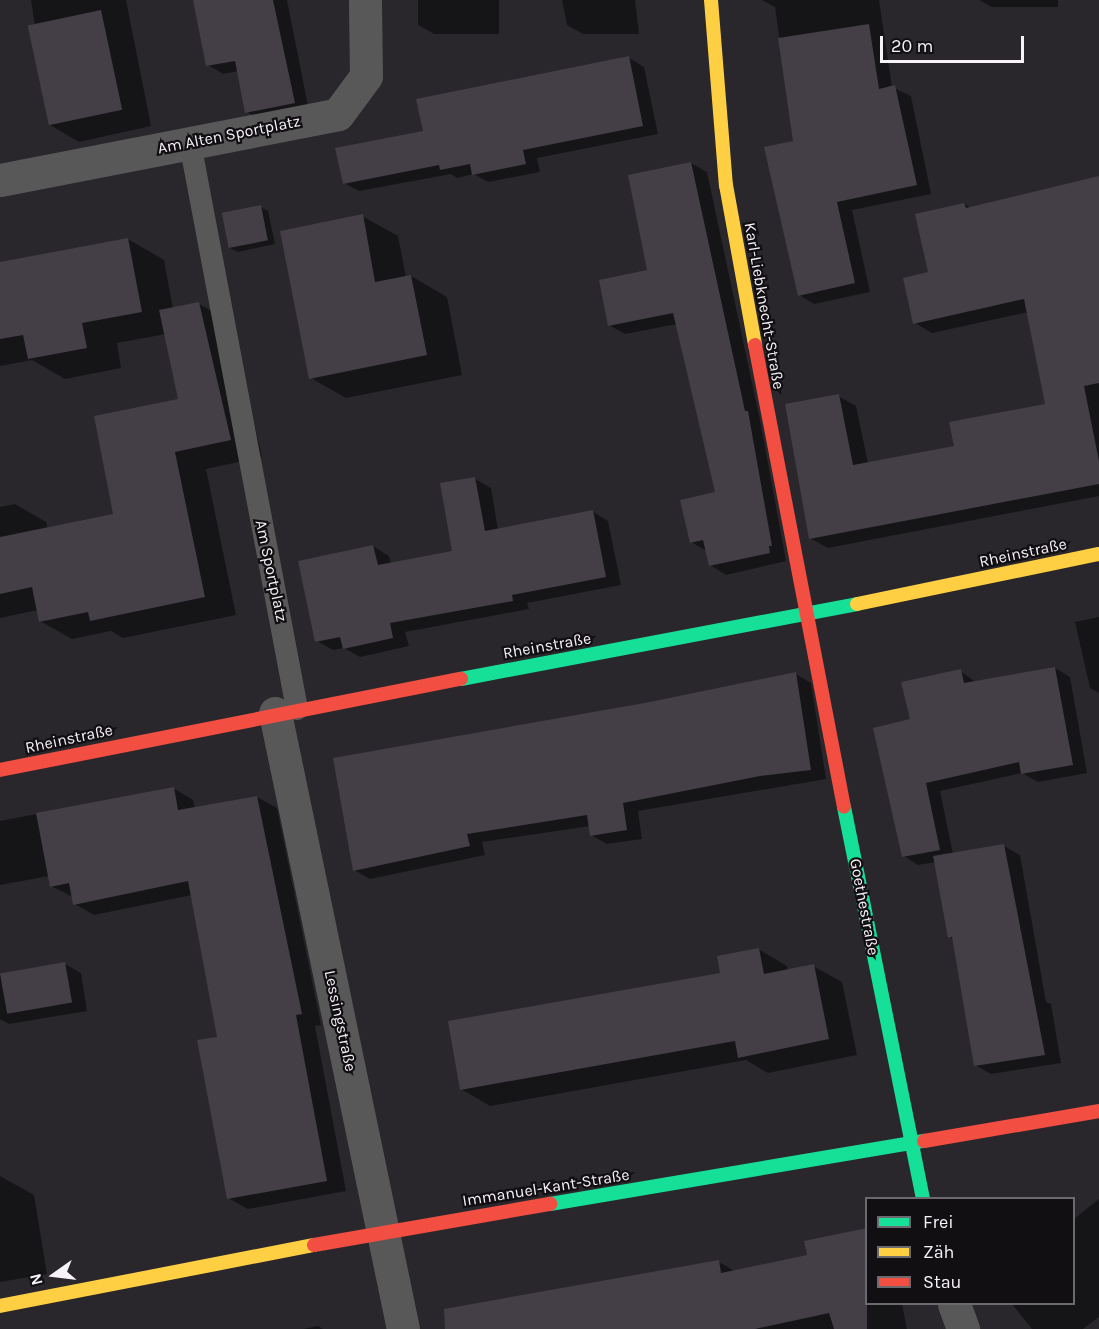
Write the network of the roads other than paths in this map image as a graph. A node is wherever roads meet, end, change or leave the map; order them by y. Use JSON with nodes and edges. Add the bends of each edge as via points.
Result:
{"nodes":[{"id":1,"x":365,"y":0,"type":"edge"},
{"id":2,"x":711,"y":0,"type":"edge"},
{"id":3,"x":190,"y":143,"type":"junction"},
{"id":4,"x":0,"y":180,"type":"edge"},
{"id":5,"x":1099,"y":554,"type":"edge"},
{"id":6,"x":805,"y":615,"type":"junction"},
{"id":7,"x":286,"y":711,"type":"junction"},
{"id":8,"x":0,"y":770,"type":"edge"},
{"id":9,"x":1099,"y":1111,"type":"edge"},
{"id":10,"x":912,"y":1145,"type":"junction"},
{"id":11,"x":923,"y":1197,"type":"edge"},
{"id":12,"x":383,"y":1232,"type":"junction"},
{"id":13,"x":954,"y":1305,"type":"edge"},
{"id":14,"x":0,"y":1306,"type":"edge"},
{"id":15,"x":404,"y":1329,"type":"edge"},
{"id":16,"x":963,"y":1329,"type":"edge"}],
"edges":[{"from":1,"to":3,"type":"street","name":"Am Alten Sportplatz","via":[[366,76],[338,114]]},
{"from":2,"to":6,"type":"street","name":"Karl-Liebknecht-Straße","via":[[726,185]]},
{"from":3,"to":4,"type":"street","name":"Am Alten Sportplatz"},
{"from":3,"to":7,"type":"lane","name":"Am Sportplatz","via":[[243,433]]},
{"from":5,"to":6,"type":"street","name":"Rheinstraße"},
{"from":6,"to":7,"type":"street","name":"Rheinstraße"},
{"from":6,"to":10,"type":"street","name":"Goethestraße"},
{"from":7,"to":8,"type":"street","name":"Rheinstraße"},
{"from":7,"to":12,"type":"street","name":"Lessingstraße"},
{"from":9,"to":10,"type":"street","name":"Immanuel-Kant-Straße"},
{"from":10,"to":11,"type":"street","name":"Goethestraße"},
{"from":10,"to":12,"type":"street","name":"Immanuel-Kant-Straße"},
{"from":12,"to":14,"type":"street","name":"Immanuel-Kant-Straße"},
{"from":12,"to":15,"type":"street","name":"Lessingstraße"},
{"from":13,"to":16,"type":"street"}]}
